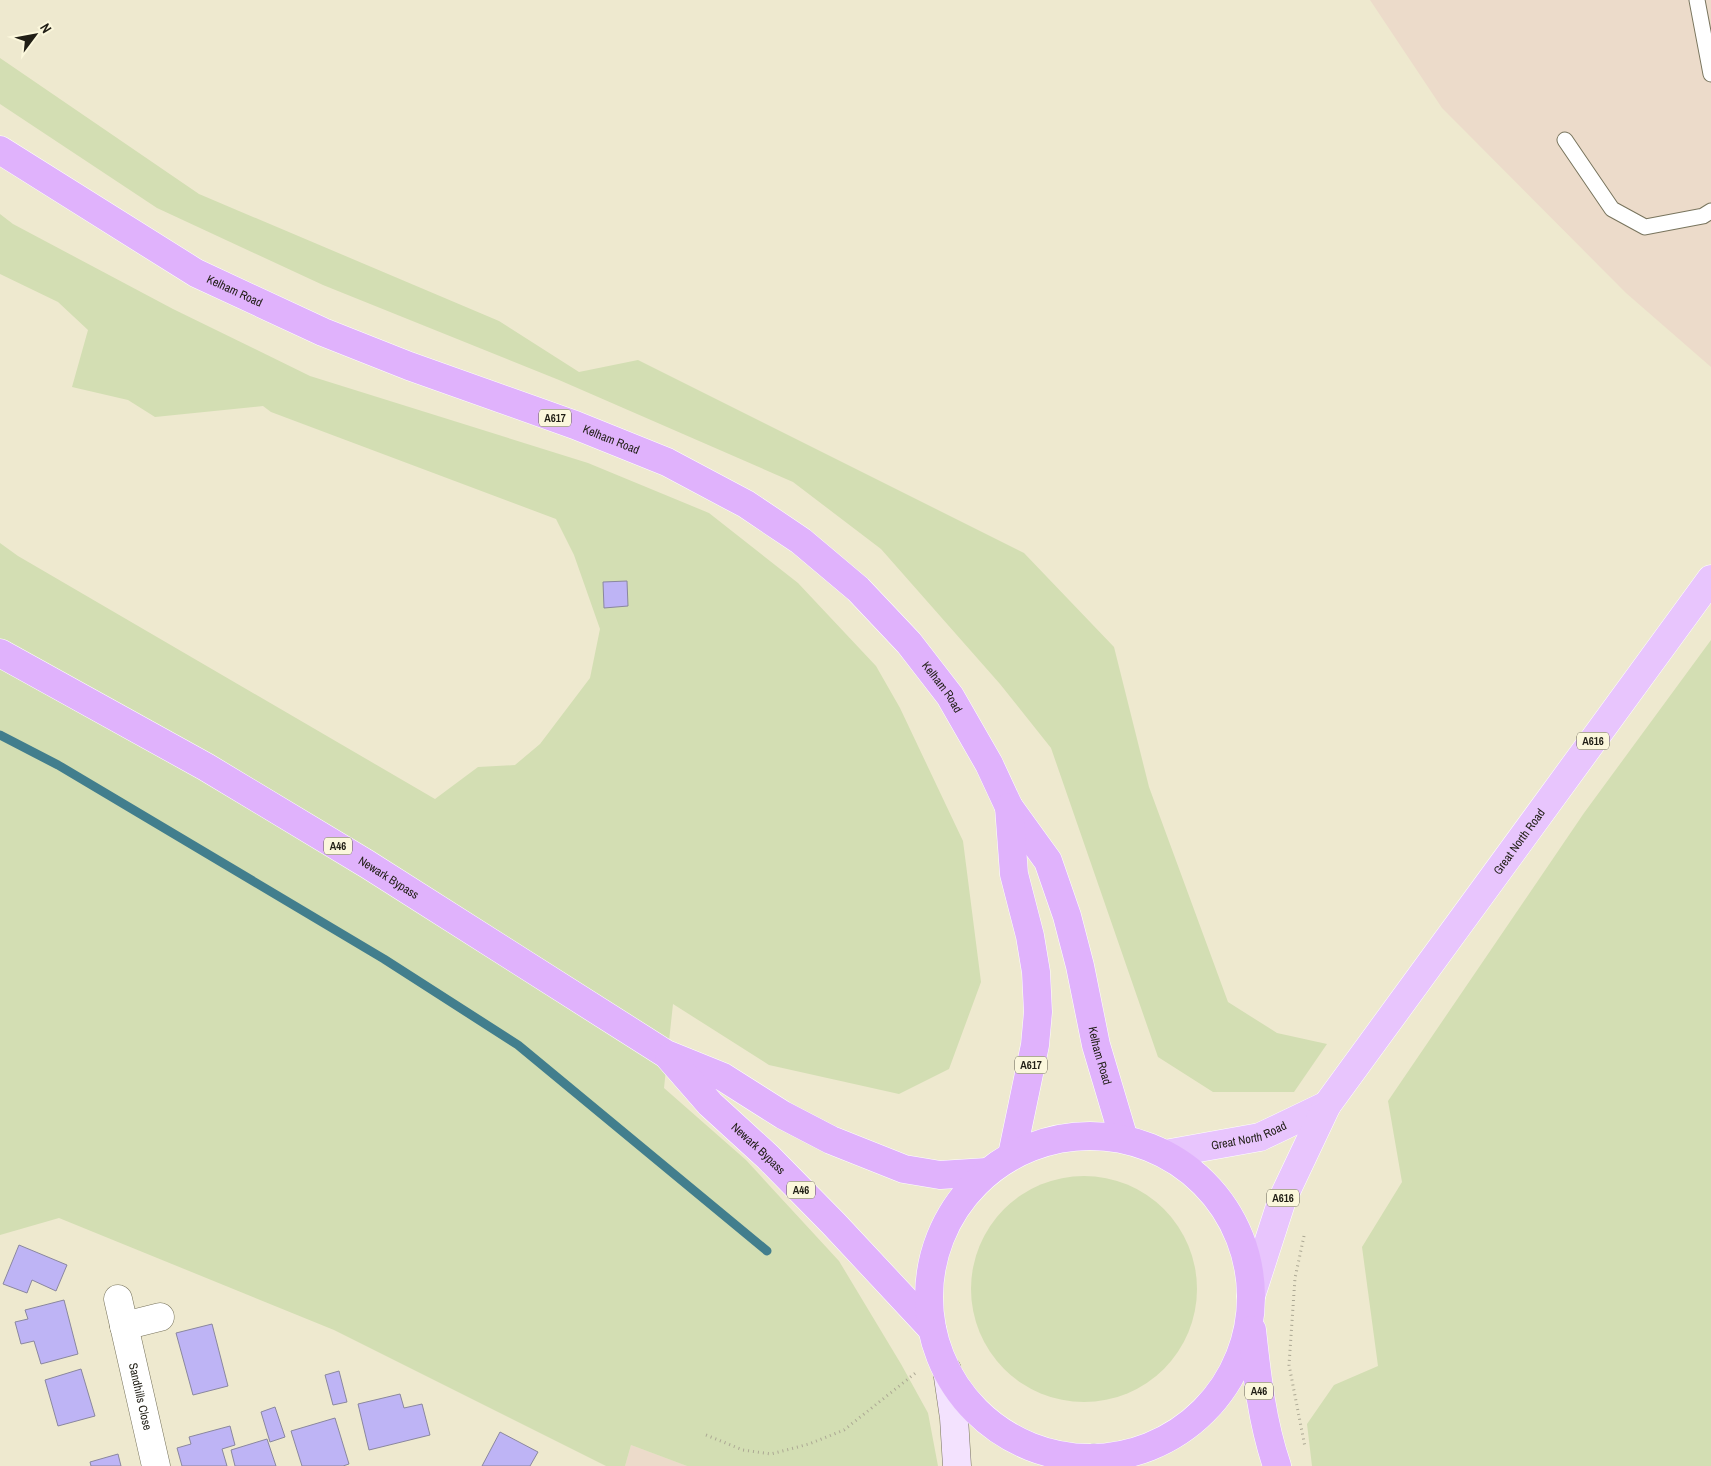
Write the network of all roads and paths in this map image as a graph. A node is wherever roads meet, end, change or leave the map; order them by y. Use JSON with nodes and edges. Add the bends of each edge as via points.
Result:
{"nodes":[{"id":1,"x":1697,"y":0,"type":"edge"},
{"id":2,"x":1711,"y":74,"type":"edge"},
{"id":3,"x":1564,"y":140,"type":"dead end"},
{"id":4,"x":0,"y":150,"type":"edge"},
{"id":5,"x":1711,"y":211,"type":"edge"},
{"id":6,"x":1711,"y":579,"type":"edge"},
{"id":7,"x":0,"y":654,"type":"edge"},
{"id":8,"x":1009,"y":807,"type":"junction"},
{"id":9,"x":666,"y":1054,"type":"junction"},
{"id":10,"x":1327,"y":1104,"type":"junction"},
{"id":11,"x":1124,"y":1139,"type":"junction"},
{"id":12,"x":1165,"y":1154,"type":"junction"},
{"id":13,"x":1012,"y":1155,"type":"junction"},
{"id":14,"x":987,"y":1172,"type":"junction"},
{"id":15,"x":1304,"y":1232,"type":"dead end"},
{"id":16,"x":118,"y":1299,"type":"dead end"},
{"id":17,"x":1251,"y":1305,"type":"junction"},
{"id":18,"x":160,"y":1317,"type":"dead end"},
{"id":19,"x":124,"y":1326,"type":"junction"},
{"id":20,"x":939,"y":1351,"type":"junction"},
{"id":21,"x":706,"y":1435,"type":"dead end"},
{"id":22,"x":1103,"y":1462,"type":"edge"},
{"id":23,"x":156,"y":1466,"type":"edge"},
{"id":24,"x":957,"y":1466,"type":"edge"},
{"id":25,"x":1277,"y":1466,"type":"edge"}],
"edges":[{"from":1,"to":2,"type":"lane"},
{"from":3,"to":5,"type":"lane","via":[[1612,209],[1645,227],[1703,216]]},
{"from":4,"to":8,"type":"highway","name":"Kelham Road","number":"A617","via":[[196,273],[323,332],[667,462],[746,504],[801,541],[858,589],[909,643],[950,696],[989,764]]},
{"from":6,"to":10,"type":"main road","name":"Great North Road","number":"A616"},
{"from":7,"to":9,"type":"highway","name":"Newark Bypass","number":"A46","via":[[206,768],[367,864]]},
{"from":8,"to":11,"type":"highway","name":"Kelham Road","number":"A617","via":[[1048,861],[1067,916],[1096,1045]]},
{"from":8,"to":13,"type":"highway","name":"Kelham Road","number":"A617","via":[[1014,874],[1030,936],[1038,1012],[1036,1045]]},
{"from":9,"to":14,"type":"highway","name":"Newark Bypass","number":"A46","via":[[723,1077],[783,1115],[831,1140],[904,1169],[940,1175]]},
{"from":9,"to":20,"type":"highway","name":"Newark Bypass","number":"A46","via":[[710,1104],[828,1217]]},
{"from":10,"to":12,"type":"main road","name":"Great North Road","number":"A616","via":[[1260,1137]]},
{"from":10,"to":17,"type":"main road","name":"Great North Road","number":"A616","via":[[1282,1200]]},
{"from":11,"to":12,"type":"highway"},
{"from":11,"to":13,"type":"highway","via":[[1066,1137]]},
{"from":12,"to":17,"type":"highway","via":[[1194,1174],[1228,1214],[1242,1245],[1250,1279]]},
{"from":13,"to":14,"type":"highway"},
{"from":14,"to":20,"type":"highway","via":[[957,1206],[938,1244],[929,1286],[930,1315]]},
{"from":15,"to":25,"type":"path","via":[[1295,1278],[1289,1365],[1306,1454]]},
{"from":16,"to":19,"type":"street","name":"Sandhills Close"},
{"from":17,"to":22,"type":"highway","name":"Newark Bypass","via":[[1237,1363],[1209,1406],[1169,1437]]},
{"from":17,"to":25,"type":"highway","number":"A46","via":[[1259,1391]]},
{"from":18,"to":19,"type":"street"},
{"from":19,"to":23,"type":"street","name":"Sandhills Close"},
{"from":20,"to":21,"type":"path","via":[[844,1430],[809,1444],[771,1454],[744,1450]]},
{"from":20,"to":22,"type":"highway","name":"Newark Bypass","via":[[971,1404],[1003,1432],[1049,1452]]},
{"from":20,"to":24,"type":"main road","via":[[954,1418]]}]}
